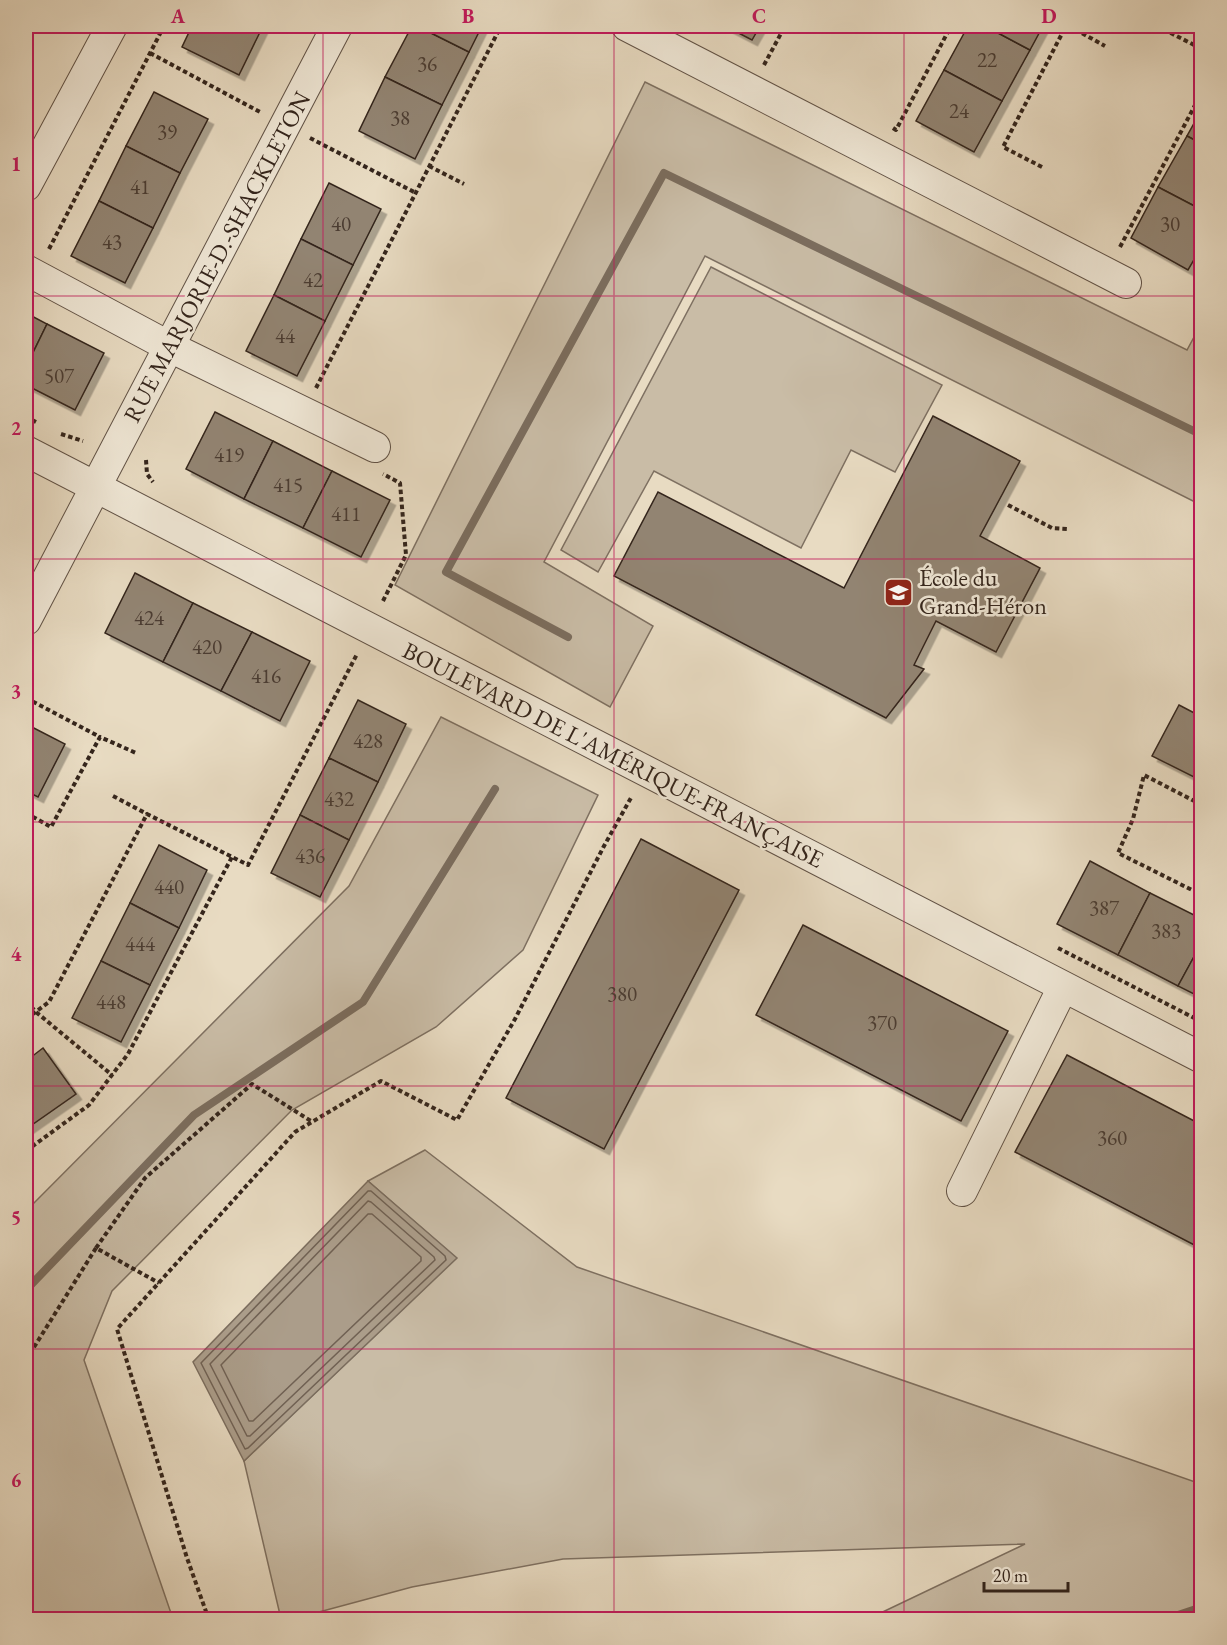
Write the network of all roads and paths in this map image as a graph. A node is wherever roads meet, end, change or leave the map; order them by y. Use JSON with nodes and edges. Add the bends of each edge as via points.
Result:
{"nodes":[{"id":1,"x":112,"y":26,"type":"edge"},
{"id":2,"x":164,"y":26,"type":"edge"},
{"id":3,"x":338,"y":26,"type":"edge"},
{"id":4,"x":501,"y":26,"type":"edge"},
{"id":5,"x":627,"y":26,"type":"edge"},
{"id":6,"x":784,"y":26,"type":"edge"},
{"id":7,"x":951,"y":26,"type":"edge"},
{"id":8,"x":1068,"y":26,"type":"edge"},
{"id":9,"x":1157,"y":26,"type":"edge"},
{"id":10,"x":1172,"y":26,"type":"edge"},
{"id":11,"x":1169,"y":32,"type":"junction"},
{"id":12,"x":1105,"y":46,"type":"dead end"},
{"id":13,"x":1202,"y":49,"type":"edge"},
{"id":14,"x":150,"y":53,"type":"junction"},
{"id":15,"x":751,"y":89,"type":"junction"},
{"id":16,"x":1202,"y":92,"type":"edge"},
{"id":17,"x":260,"y":112,"type":"dead end"},
{"id":18,"x":889,"y":126,"type":"dead end"},
{"id":19,"x":309,"y":137,"type":"dead end"},
{"id":20,"x":429,"y":166,"type":"junction"},
{"id":21,"x":1042,"y":167,"type":"dead end"},
{"id":22,"x":464,"y":184,"type":"dead end"},
{"id":23,"x":26,"y":186,"type":"edge"},
{"id":24,"x":416,"y":193,"type":"junction"},
{"id":25,"x":1113,"y":243,"type":"dead end"},
{"id":26,"x":31,"y":272,"type":"edge"},
{"id":27,"x":1126,"y":283,"type":"dead end"},
{"id":28,"x":170,"y":347,"type":"junction"},
{"id":29,"x":304,"y":412,"type":"junction"},
{"id":30,"x":26,"y":451,"type":"edge"},
{"id":31,"x":377,"y":460,"type":"joint"},
{"id":32,"x":97,"y":488,"type":"junction"},
{"id":33,"x":1008,"y":505,"type":"dead end"},
{"id":34,"x":1067,"y":529,"type":"dead end"},
{"id":35,"x":382,"y":601,"type":"dead end"},
{"id":36,"x":26,"y":620,"type":"edge"},
{"id":37,"x":359,"y":651,"type":"dead end"},
{"id":38,"x":26,"y":698,"type":"edge"},
{"id":39,"x":100,"y":737,"type":"junction"},
{"id":40,"x":136,"y":753,"type":"dead end"},
{"id":41,"x":646,"y":772,"type":"junction"},
{"id":42,"x":113,"y":796,"type":"dead end"},
{"id":43,"x":1202,"y":805,"type":"edge"},
{"id":44,"x":26,"y":813,"type":"edge"},
{"id":45,"x":147,"y":814,"type":"junction"},
{"id":46,"x":232,"y":857,"type":"junction"},
{"id":47,"x":1202,"y":895,"type":"edge"},
{"id":48,"x":1063,"y":987,"type":"junction"},
{"id":49,"x":1140,"y":990,"type":"dead end"},
{"id":50,"x":26,"y":1001,"type":"edge"},
{"id":51,"x":36,"y":1012,"type":"junction"},
{"id":52,"x":26,"y":1019,"type":"edge"},
{"id":53,"x":1202,"y":1022,"type":"edge"},
{"id":54,"x":1202,"y":1058,"type":"edge"},
{"id":55,"x":112,"y":1075,"type":"junction"},
{"id":56,"x":311,"y":1120,"type":"dead end"},
{"id":57,"x":26,"y":1151,"type":"edge"},
{"id":58,"x":962,"y":1191,"type":"dead end"},
{"id":59,"x":96,"y":1248,"type":"junction"},
{"id":60,"x":159,"y":1283,"type":"junction"},
{"id":61,"x":26,"y":1360,"type":"edge"},
{"id":62,"x":209,"y":1620,"type":"edge"}],
"edges":[{"from":1,"to":23,"type":"street"},
{"from":2,"to":14,"type":"path"},
{"from":3,"to":28,"type":"street","name":"RUE MARJORIE-D.-SHACKLETON"},
{"from":4,"to":20,"type":"path"},
{"from":5,"to":15,"type":"street"},
{"from":6,"to":15,"type":"path"},
{"from":7,"to":18,"type":"path","via":[[896,130]]},
{"from":8,"to":12,"type":"path"},
{"from":8,"to":21,"type":"path","via":[[1003,147]]},
{"from":9,"to":11,"type":"path"},
{"from":10,"to":11,"type":"path"},
{"from":11,"to":13,"type":"path"},
{"from":14,"to":17,"type":"path"},
{"from":14,"to":26,"type":"path"},
{"from":15,"to":27,"type":"street"},
{"from":16,"to":25,"type":"path","via":[[1121,248]]},
{"from":19,"to":24,"type":"path"},
{"from":20,"to":22,"type":"path"},
{"from":20,"to":24,"type":"path"},
{"from":24,"to":29,"type":"path"},
{"from":26,"to":28,"type":"street"},
{"from":28,"to":29,"type":"street"},
{"from":28,"to":32,"type":"street","name":"RUE MARJORIE-D.-SHACKLETON"},
{"from":29,"to":31,"type":"street"},
{"from":30,"to":32,"type":"street","name":"BOULEVARD DE L'AMÉRIQUE-FRANÇAISE"},
{"from":31,"to":35,"type":"path","via":[[400,483],[406,555]]},
{"from":32,"to":36,"type":"street","name":"RUE MARJORIE-D.-SHACKLETON"},
{"from":32,"to":41,"type":"street","name":"BOULEVARD DE L'AMÉRIQUE-FRANÇAISE"},
{"from":33,"to":34,"type":"path","via":[[1052,528]]},
{"from":37,"to":46,"type":"path","via":[[248,865]]},
{"from":38,"to":39,"type":"path"},
{"from":39,"to":40,"type":"path"},
{"from":39,"to":44,"type":"path","via":[[51,827]]},
{"from":41,"to":48,"type":"street","name":"BOULEVARD DE L'AMÉRIQUE-FRANÇAISE"},
{"from":41,"to":60,"type":"path","via":[[457,1120],[381,1081],[295,1132]]},
{"from":42,"to":45,"type":"path"},
{"from":43,"to":47,"type":"path","via":[[1144,775],[1119,853]]},
{"from":45,"to":46,"type":"path"},
{"from":45,"to":51,"type":"path","via":[[49,1002]]},
{"from":46,"to":55,"type":"path","via":[[128,1054]]},
{"from":48,"to":54,"type":"street","name":"BOULEVARD DE L'AMÉRIQUE-FRANÇAISE"},
{"from":48,"to":58,"type":"street"},
{"from":49,"to":53,"type":"path"},
{"from":50,"to":51,"type":"path"},
{"from":51,"to":52,"type":"path"},
{"from":51,"to":55,"type":"path"},
{"from":55,"to":57,"type":"path","via":[[89,1105]]},
{"from":56,"to":59,"type":"path","via":[[252,1084],[145,1178]]},
{"from":59,"to":60,"type":"path"},
{"from":59,"to":61,"type":"path"},
{"from":60,"to":62,"type":"path","via":[[117,1329]]}]}
